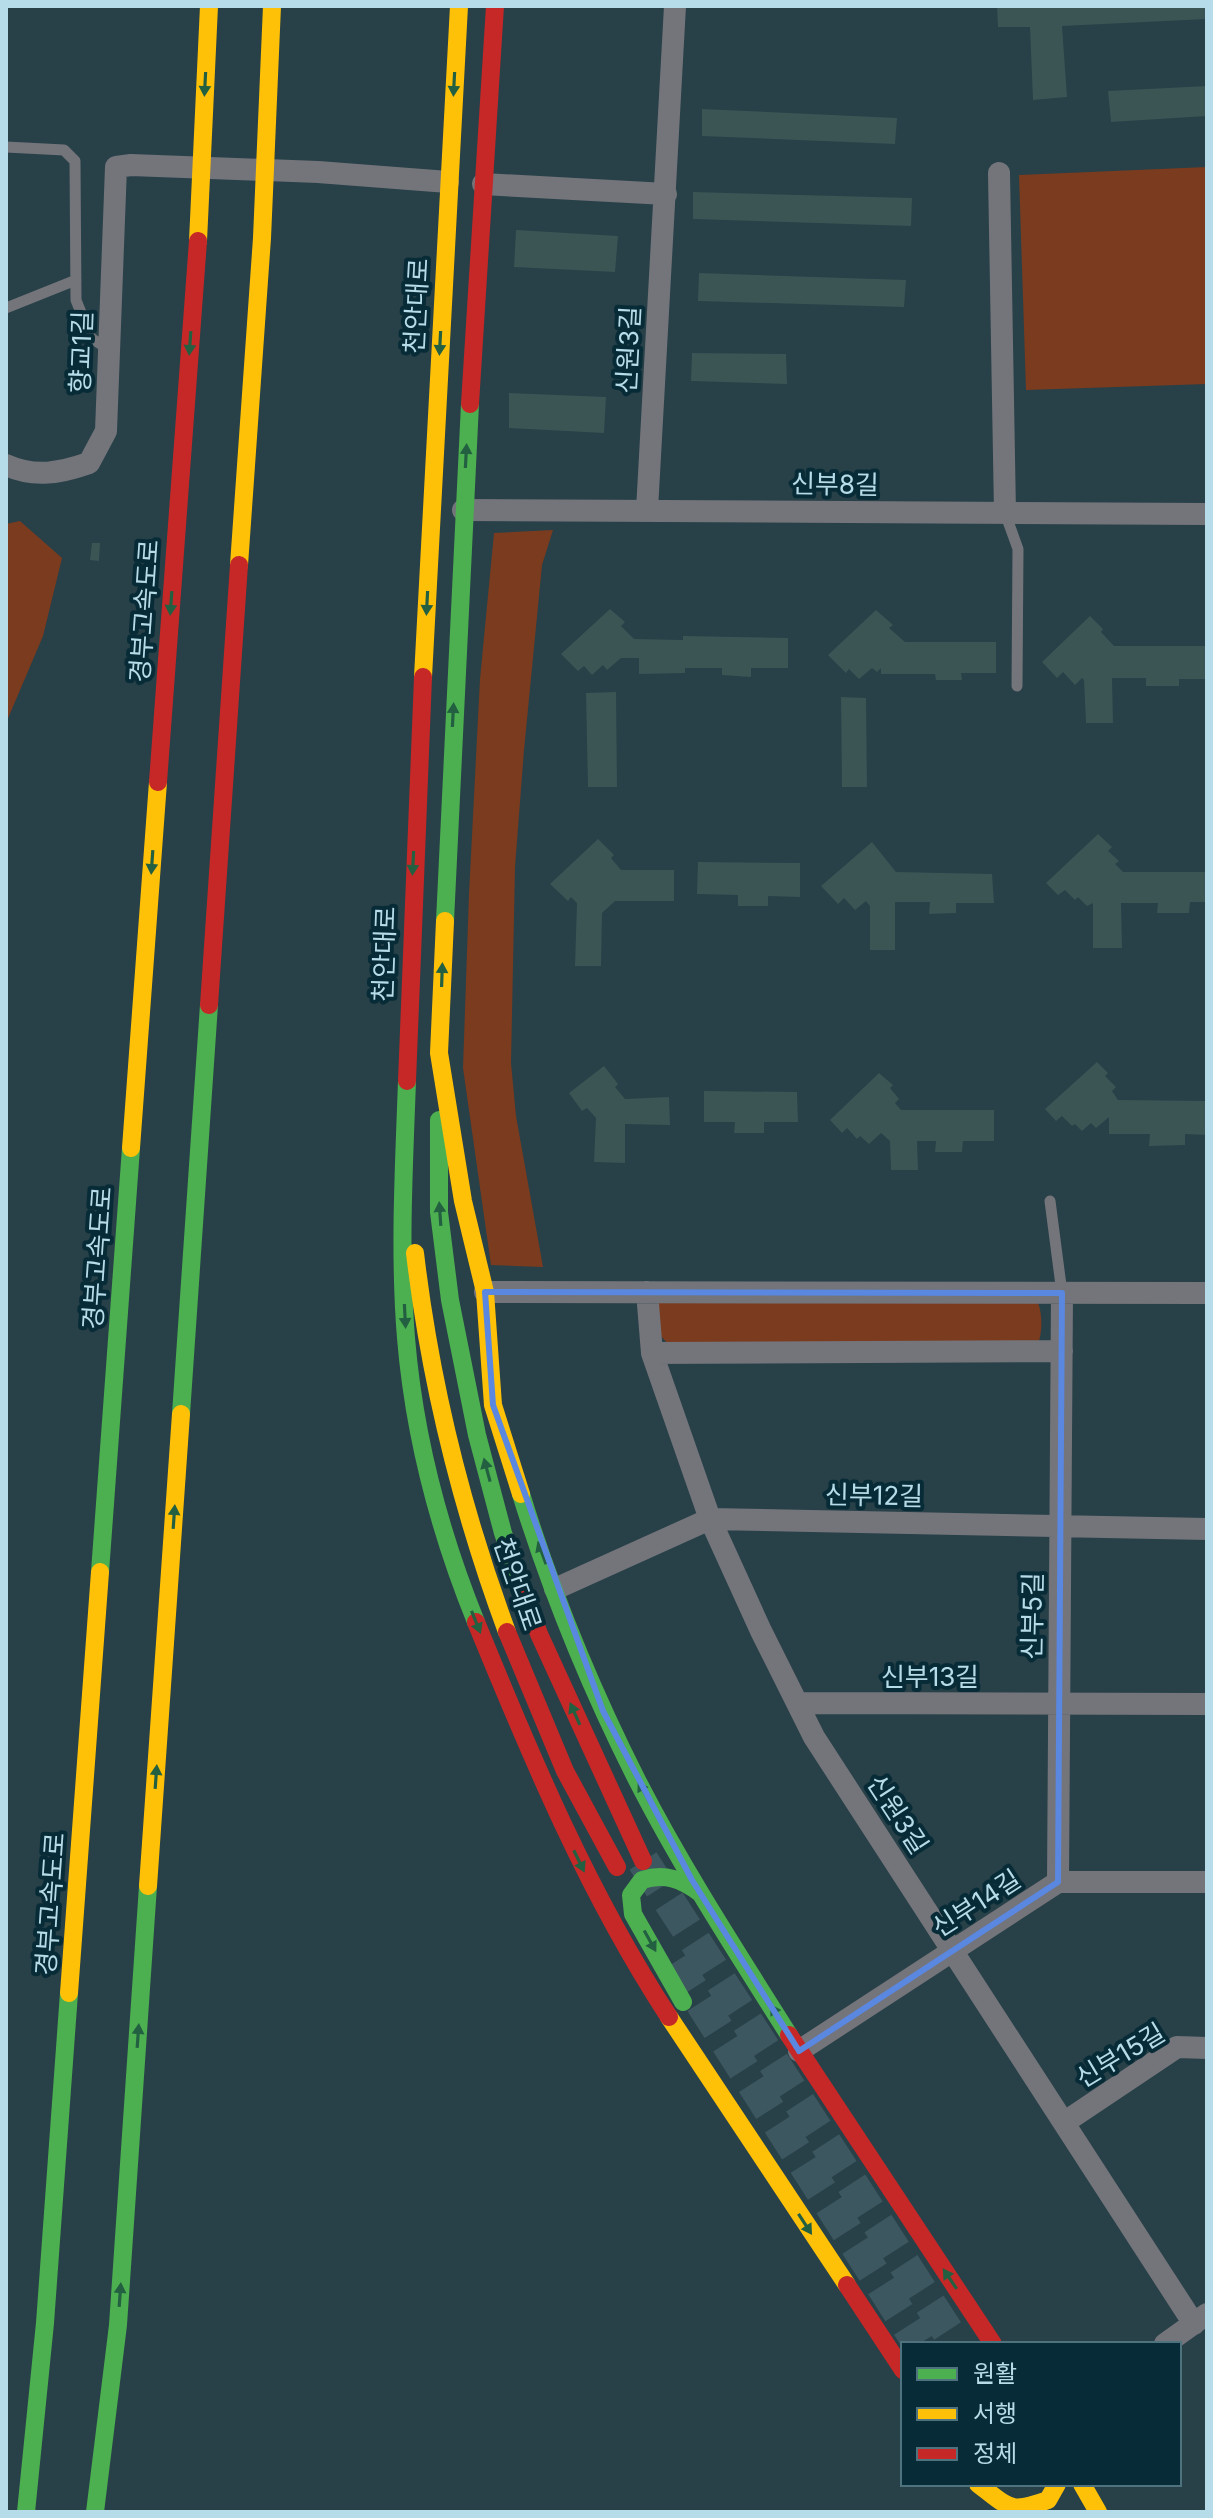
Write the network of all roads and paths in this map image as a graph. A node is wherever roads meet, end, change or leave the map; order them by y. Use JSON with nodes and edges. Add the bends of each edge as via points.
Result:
{"nodes":[{"id":1,"x":209,"y":6,"type":"edge"},
{"id":2,"x":272,"y":6,"type":"edge"},
{"id":3,"x":459,"y":6,"type":"edge"},
{"id":4,"x":495,"y":6,"type":"edge"},
{"id":5,"x":675,"y":6,"type":"edge"},
{"id":6,"x":6,"y":147,"type":"edge"},
{"id":7,"x":999,"y":173,"type":"dead end"},
{"id":8,"x":448,"y":182,"type":"junction"},
{"id":9,"x":483,"y":184,"type":"junction"},
{"id":10,"x":666,"y":194,"type":"junction"},
{"id":11,"x":76,"y":280,"type":"junction"},
{"id":12,"x":6,"y":308,"type":"edge"},
{"id":13,"x":109,"y":350,"type":"junction"},
{"id":14,"x":7,"y":468,"type":"edge"},
{"id":15,"x":463,"y":510,"type":"junction"},
{"id":16,"x":647,"y":510,"type":"junction"},
{"id":17,"x":1005,"y":513,"type":"junction"},
{"id":18,"x":1207,"y":514,"type":"edge"},
{"id":19,"x":1017,"y":686,"type":"dead end"},
{"id":20,"x":439,"y":1053,"type":"junction"},
{"id":21,"x":405,"y":1126,"type":"junction"},
{"id":22,"x":1050,"y":1201,"type":"dead end"},
{"id":23,"x":485,"y":1292,"type":"junction"},
{"id":24,"x":647,"y":1292,"type":"junction"},
{"id":25,"x":1062,"y":1293,"type":"junction"},
{"id":26,"x":1207,"y":1293,"type":"edge"},
{"id":27,"x":1062,"y":1351,"type":"junction"},
{"id":28,"x":652,"y":1353,"type":"junction"},
{"id":29,"x":710,"y":1519,"type":"junction"},
{"id":30,"x":1062,"y":1527,"type":"junction"},
{"id":31,"x":1207,"y":1529,"type":"edge"},
{"id":32,"x":555,"y":1589,"type":"junction"},
{"id":33,"x":797,"y":1703,"type":"junction"},
{"id":34,"x":1059,"y":1704,"type":"junction"},
{"id":35,"x":1207,"y":1704,"type":"edge"},
{"id":36,"x":643,"y":1861,"type":"tunnel mouth"},
{"id":37,"x":617,"y":1867,"type":"dead end"},
{"id":38,"x":1058,"y":1882,"type":"junction"},
{"id":39,"x":1207,"y":1882,"type":"edge"},
{"id":40,"x":700,"y":1893,"type":"junction"},
{"id":41,"x":955,"y":1951,"type":"junction"},
{"id":42,"x":1207,"y":2048,"type":"edge"},
{"id":43,"x":799,"y":2051,"type":"junction"},
{"id":44,"x":1065,"y":2122,"type":"junction"},
{"id":45,"x":786,"y":2195,"type":"junction"},
{"id":46,"x":1200,"y":2319,"type":"edge"},
{"id":47,"x":118,"y":2325,"type":"junction"},
{"id":48,"x":992,"y":2342,"type":"edge"},
{"id":49,"x":1168,"y":2342,"type":"edge"},
{"id":50,"x":901,"y":2367,"type":"edge"},
{"id":51,"x":979,"y":2486,"type":"edge"},
{"id":52,"x":981,"y":2486,"type":"edge"},
{"id":53,"x":1056,"y":2486,"type":"edge"},
{"id":54,"x":1083,"y":2486,"type":"edge"},
{"id":55,"x":26,"y":2512,"type":"edge"},
{"id":56,"x":95,"y":2512,"type":"edge"},
{"id":57,"x":103,"y":2512,"type":"edge"},
{"id":58,"x":995,"y":2512,"type":"edge"},
{"id":59,"x":1098,"y":2512,"type":"edge"}],
"edges":[{"from":1,"to":55,"type":"main road","name":"경부고속도로","one_way":true,"via":[[198,242],[45,2323]]},
{"from":47,"to":2,"type":"main road","one_way":true,"via":[[262,238]]},
{"from":3,"to":8,"type":"main road","name":"천안대로","one_way":true},
{"from":4,"to":9,"type":"main road","name":"천안대로"},
{"from":5,"to":10,"type":"street","name":"신원3길"},
{"from":6,"to":11,"type":"lane","via":[[64,150],[75,161]]},
{"from":7,"to":17,"type":"street"},
{"from":8,"to":13,"type":"street","name":"향교1길","via":[[318,172],[116,167]]},
{"from":8,"to":21,"type":"main road","name":"천안대로","one_way":true},
{"from":9,"to":10,"type":"street"},
{"from":15,"to":9,"type":"main road","name":"천안대로","one_way":true},
{"from":10,"to":16,"type":"street","name":"신원3길"},
{"from":11,"to":12,"type":"lane"},
{"from":11,"to":13,"type":"lane","via":[[76,300],[91,338]]},
{"from":13,"to":14,"type":"street","name":"향교1길","via":[[106,431],[89,463],[45,475]]},
{"from":15,"to":16,"type":"street","name":"신부8길"},
{"from":20,"to":15,"type":"main road","name":"천안대로","one_way":true},
{"from":16,"to":17,"type":"street","name":"신부8길"},
{"from":17,"to":18,"type":"street","name":"신부8길"},
{"from":17,"to":19,"type":"lane","via":[[1018,549]]},
{"from":20,"to":23,"type":"main road","via":[[463,1201]]},
{"from":36,"to":20,"type":"main road","name":"천안대로","one_way":true,"via":[[539,1634],[503,1533],[477,1435],[439,1212]]},
{"from":21,"to":37,"type":"main road","name":"천안대로","via":[[417,1272],[440,1404],[470,1522],[522,1673]]},
{"from":21,"to":45,"type":"main road","one_way":true,"via":[[406,1340],[432,1485],[456,1573],[539,1777],[622,1943]]},
{"from":22,"to":25,"type":"lane"},
{"from":23,"to":24,"type":"street"},
{"from":32,"to":23,"type":"main road","one_way":true,"via":[[493,1405]]},
{"from":24,"to":25,"type":"street"},
{"from":24,"to":28,"type":"street","name":"신원3길"},
{"from":25,"to":26,"type":"street"},
{"from":25,"to":27,"type":"street","name":"신부5길"},
{"from":27,"to":28,"type":"street"},
{"from":27,"to":30,"type":"street","name":"신부5길"},
{"from":28,"to":29,"type":"street","name":"신원3길"},
{"from":29,"to":30,"type":"street","name":"신부12길"},
{"from":29,"to":32,"type":"street","name":"신부12길"},
{"from":29,"to":33,"type":"street","name":"신원3길"},
{"from":30,"to":31,"type":"street","name":"신부12길"},
{"from":30,"to":34,"type":"street","name":"신부5길"},
{"from":40,"to":32,"type":"main road","one_way":true,"via":[[603,1711]]},
{"from":33,"to":34,"type":"street","name":"신부13길"},
{"from":33,"to":41,"type":"street","name":"신원3길"},
{"from":34,"to":35,"type":"street","name":"신부13길"},
{"from":34,"to":38,"type":"street","name":"신부5길"},
{"from":38,"to":39,"type":"street","name":"신부14길"},
{"from":38,"to":41,"type":"street","name":"신부14길"},
{"from":43,"to":40,"type":"main road","one_way":true},
{"from":40,"to":45,"type":"main road","one_way":true,"via":[[674,1876],[650,1877],[635,1889],[631,1905]]},
{"from":41,"to":43,"type":"street","name":"신부14길"},
{"from":41,"to":44,"type":"street","name":"신원3길"},
{"from":42,"to":44,"type":"street","name":"신부15길","via":[[1177,2047]]},
{"from":48,"to":43,"type":"main road","one_way":true},
{"from":44,"to":46,"type":"street","name":"신원3길"},
{"from":45,"to":50,"type":"main road","one_way":true},
{"from":46,"to":49,"type":"street"},
{"from":47,"to":56,"type":"main road"},
{"from":47,"to":57,"type":"main road"},
{"from":51,"to":58,"type":"main road"},
{"from":52,"to":53,"type":"main road","via":[[1021,2510],[1048,2500]]},
{"from":54,"to":59,"type":"main road"}]}
